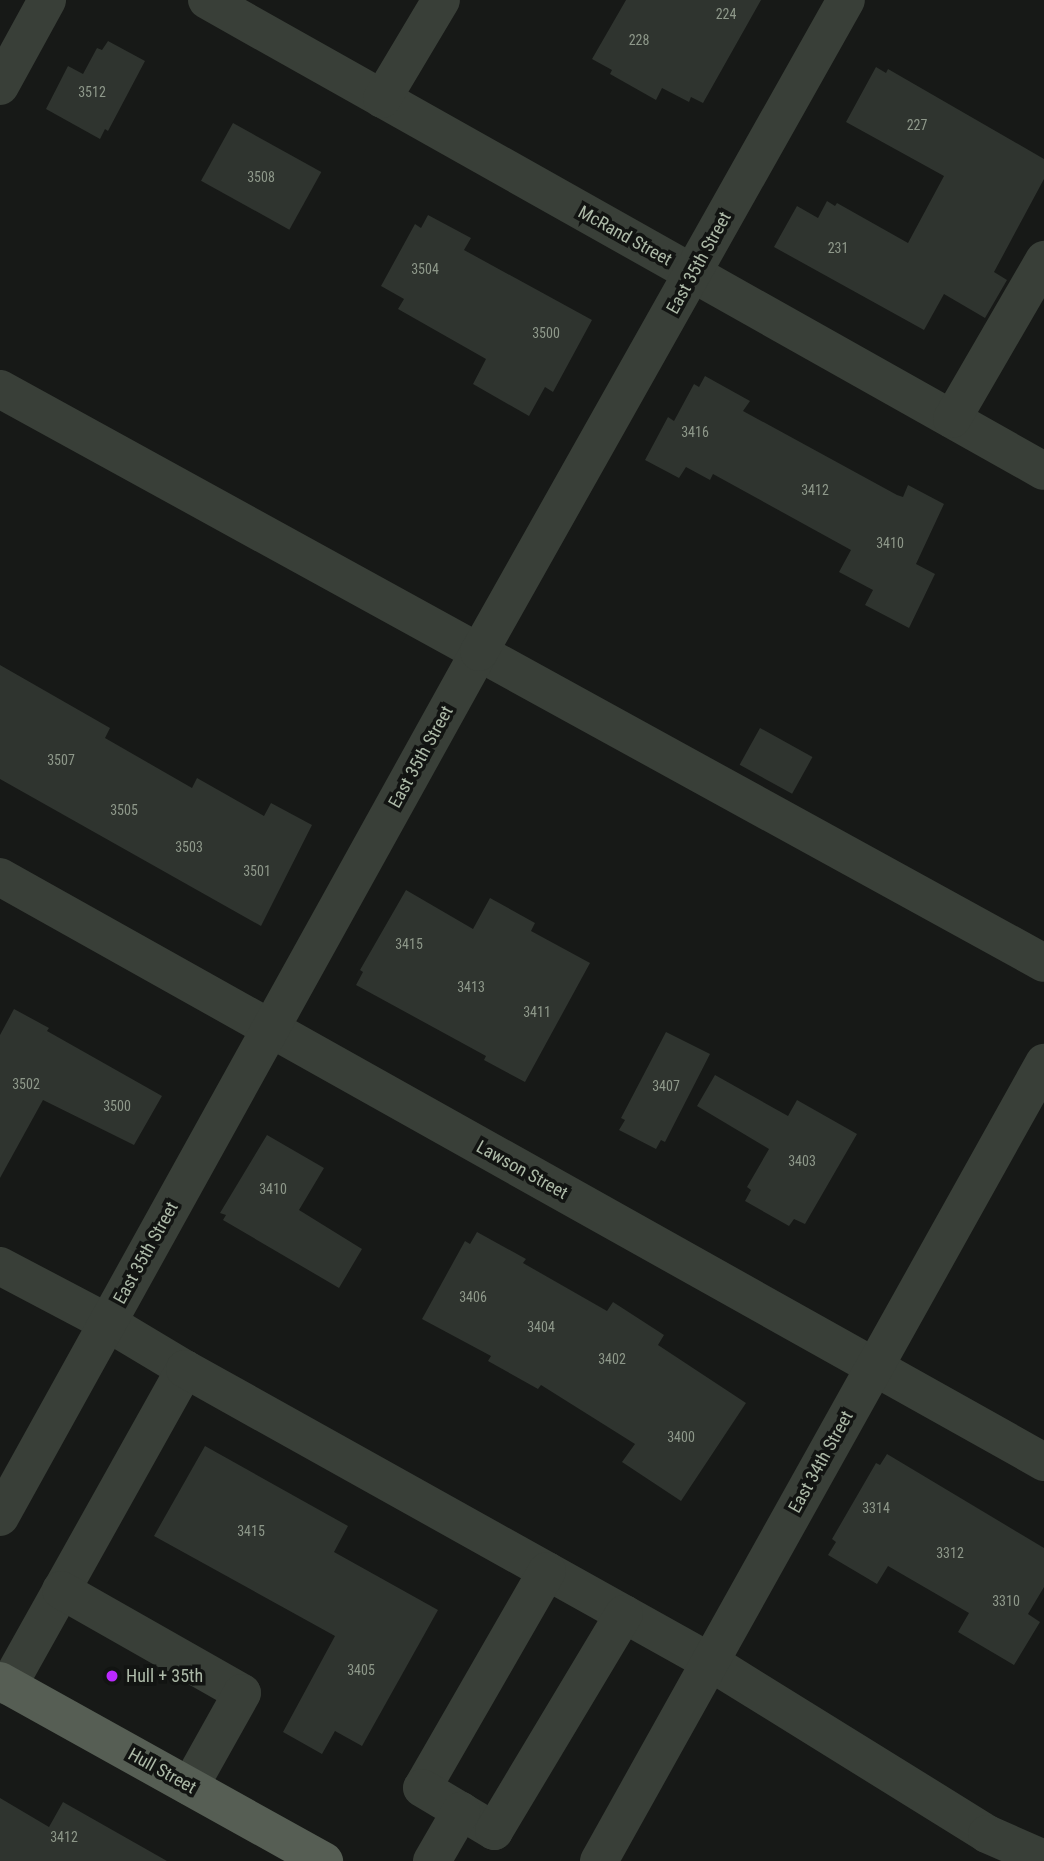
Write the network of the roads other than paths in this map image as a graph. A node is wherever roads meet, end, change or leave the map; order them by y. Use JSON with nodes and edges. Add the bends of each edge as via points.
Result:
{"nodes":[{"id":1,"x":47,"y":0,"type":"edge"},
{"id":2,"x":207,"y":0,"type":"edge"},
{"id":3,"x":441,"y":0,"type":"edge"},
{"id":4,"x":846,"y":0,"type":"edge"},
{"id":5,"x":0,"y":86,"type":"edge"},
{"id":6,"x":382,"y":99,"type":"junction"},
{"id":7,"x":1044,"y":260,"type":"edge"},
{"id":8,"x":693,"y":274,"type":"junction"},
{"id":9,"x":0,"y":389,"type":"edge"},
{"id":10,"x":952,"y":419,"type":"junction"},
{"id":11,"x":1044,"y":471,"type":"edge"},
{"id":12,"x":479,"y":652,"type":"junction"},
{"id":13,"x":0,"y":877,"type":"edge"},
{"id":14,"x":1044,"y":962,"type":"edge"},
{"id":15,"x":270,"y":1029,"type":"junction"},
{"id":16,"x":1044,"y":1063,"type":"edge"},
{"id":17,"x":0,"y":1266,"type":"edge"},
{"id":18,"x":108,"y":1323,"type":"junction"},
{"id":19,"x":873,"y":1367,"type":"junction"},
{"id":20,"x":185,"y":1369,"type":"junction"},
{"id":21,"x":1044,"y":1462,"type":"edge"},
{"id":22,"x":0,"y":1517,"type":"edge"},
{"id":23,"x":547,"y":1571,"type":"junction"},
{"id":24,"x":61,"y":1591,"type":"junction"},
{"id":25,"x":624,"y":1614,"type":"junction"},
{"id":26,"x":710,"y":1662,"type":"junction"},
{"id":27,"x":4,"y":1684,"type":"edge"},
{"id":28,"x":190,"y":1786,"type":"junction"},
{"id":29,"x":461,"y":1811,"type":"junction"},
{"id":30,"x":1044,"y":1858,"type":"edge"},
{"id":31,"x":324,"y":1861,"type":"edge"},
{"id":32,"x":432,"y":1861,"type":"edge"},
{"id":33,"x":599,"y":1861,"type":"edge"}],
"edges":[{"from":1,"to":5,"type":"street"},
{"from":2,"to":6,"type":"street","name":"McRand Street"},
{"from":3,"to":6,"type":"street"},
{"from":4,"to":8,"type":"street","name":"East 35th Street"},
{"from":6,"to":8,"type":"street","name":"McRand Street"},
{"from":7,"to":10,"type":"street"},
{"from":8,"to":10,"type":"street","name":"McRand Street"},
{"from":8,"to":12,"type":"street","name":"East 35th Street"},
{"from":9,"to":12,"type":"street"},
{"from":10,"to":11,"type":"street","name":"McRand Street"},
{"from":12,"to":14,"type":"street"},
{"from":12,"to":15,"type":"street","name":"East 35th Street"},
{"from":13,"to":15,"type":"street","name":"Lawson Street"},
{"from":15,"to":18,"type":"street","name":"East 35th Street"},
{"from":15,"to":19,"type":"street","name":"Lawson Street"},
{"from":16,"to":19,"type":"street","name":"East 34th Street"},
{"from":17,"to":18,"type":"street"},
{"from":18,"to":20,"type":"street"},
{"from":18,"to":22,"type":"street","name":"East 35th Street"},
{"from":19,"to":21,"type":"street","name":"Lawson Street"},
{"from":19,"to":26,"type":"street","name":"East 34th Street"},
{"from":20,"to":23,"type":"street"},
{"from":20,"to":24,"type":"street"},
{"from":23,"to":25,"type":"street"},
{"from":23,"to":29,"type":"street","via":[[422,1788]]},
{"from":24,"to":27,"type":"street"},
{"from":24,"to":28,"type":"street","via":[[242,1693]]},
{"from":25,"to":26,"type":"street"},
{"from":25,"to":29,"type":"street","via":[[494,1831]]},
{"from":26,"to":30,"type":"street","via":[[987,1834]]},
{"from":26,"to":33,"type":"street","name":"East 34th Street"},
{"from":27,"to":28,"type":"main road","name":"Hull Street"},
{"from":28,"to":31,"type":"main road","name":"Hull Street"},
{"from":29,"to":32,"type":"street"}]}
